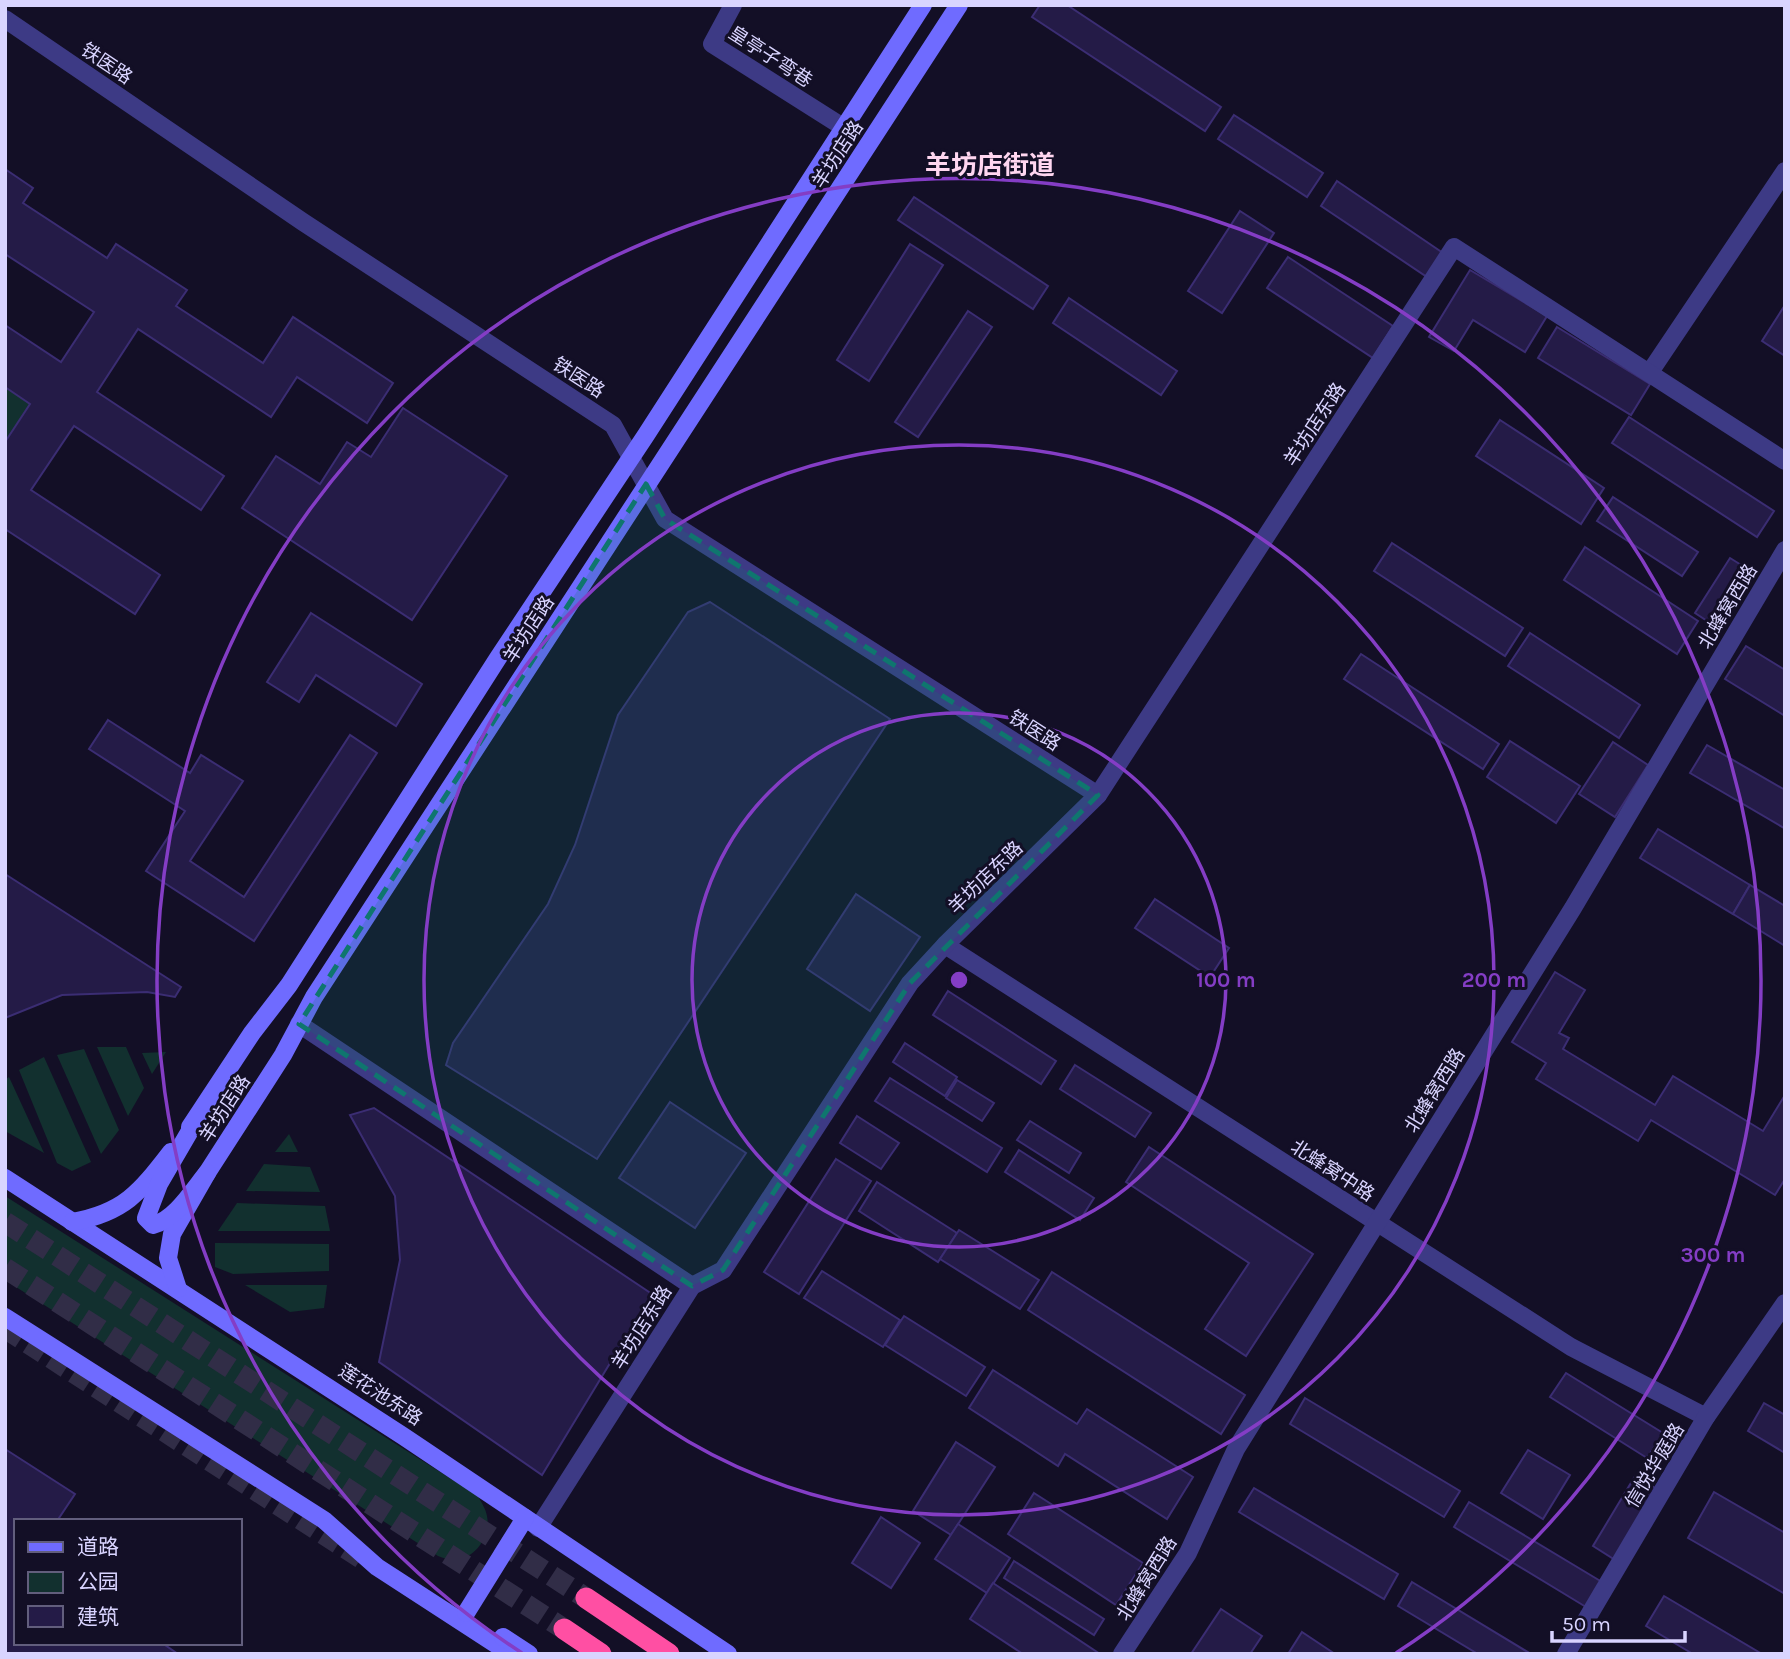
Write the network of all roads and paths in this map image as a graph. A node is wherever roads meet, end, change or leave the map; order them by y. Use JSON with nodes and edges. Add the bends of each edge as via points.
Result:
{"nodes":[{"id":1,"x":733,"y":5,"type":"edge"},
{"id":2,"x":923,"y":5,"type":"edge"},
{"id":3,"x":959,"y":5,"type":"edge"},
{"id":4,"x":5,"y":19,"type":"edge"},
{"id":5,"x":843,"y":127,"type":"junction"},
{"id":6,"x":1785,"y":171,"type":"edge"},
{"id":7,"x":1650,"y":372,"type":"junction"},
{"id":8,"x":631,"y":459,"type":"junction"},
{"id":9,"x":1785,"y":461,"type":"edge"},
{"id":10,"x":646,"y":484,"type":"junction"},
{"id":11,"x":1785,"y":551,"type":"edge"},
{"id":12,"x":1098,"y":795,"type":"junction"},
{"id":13,"x":945,"y":945,"type":"junction"},
{"id":14,"x":299,"y":1024,"type":"junction"},
{"id":15,"x":198,"y":1117,"type":"junction"},
{"id":16,"x":207,"y":1172,"type":"junction"},
{"id":17,"x":5,"y":1178,"type":"edge"},
{"id":18,"x":72,"y":1222,"type":"junction"},
{"id":19,"x":1378,"y":1223,"type":"junction"},
{"id":20,"x":692,"y":1286,"type":"junction"},
{"id":21,"x":178,"y":1289,"type":"junction"},
{"id":22,"x":1785,"y":1303,"type":"edge"},
{"id":23,"x":5,"y":1318,"type":"edge"},
{"id":24,"x":1706,"y":1417,"type":"junction"},
{"id":25,"x":324,"y":1520,"type":"junction"},
{"id":26,"x":532,"y":1523,"type":"junction"},
{"id":27,"x":586,"y":1598,"type":"tunnel mouth"},
{"id":28,"x":466,"y":1613,"type":"junction"},
{"id":29,"x":564,"y":1629,"type":"tunnel mouth"},
{"id":30,"x":511,"y":1654,"type":"edge"},
{"id":31,"x":529,"y":1654,"type":"edge"},
{"id":32,"x":601,"y":1654,"type":"edge"},
{"id":33,"x":669,"y":1654,"type":"edge"},
{"id":34,"x":729,"y":1654,"type":"edge"},
{"id":35,"x":1122,"y":1654,"type":"edge"},
{"id":36,"x":1566,"y":1654,"type":"edge"}],
"edges":[{"from":1,"to":5,"type":"street","name":"皇亭子弯巷","via":[[712,44]]},
{"from":2,"to":5,"type":"main road","name":"羊坊店路"},
{"from":3,"to":10,"type":"main road","name":"羊坊店路"},
{"from":4,"to":8,"type":"street","name":"铁医路","via":[[613,425]]},
{"from":5,"to":8,"type":"main road","name":"羊坊店路"},
{"from":6,"to":7,"type":"street"},
{"from":7,"to":9,"type":"street"},
{"from":7,"to":12,"type":"street","name":"羊坊店东路","via":[[1454,247]]},
{"from":8,"to":10,"type":"street","name":"铁医路"},
{"from":8,"to":15,"type":"main road","name":"羊坊店路"},
{"from":10,"to":12,"type":"street","name":"铁医路","via":[[665,519]]},
{"from":10,"to":14,"type":"main road","name":"羊坊店路"},
{"from":11,"to":19,"type":"street","name":"北蜂窝西路","via":[[1573,908]]},
{"from":12,"to":13,"type":"street","name":"羊坊店东路"},
{"from":13,"to":19,"type":"street","name":"北蜂窝中路"},
{"from":13,"to":20,"type":"street","name":"羊坊店东路","via":[[910,983],[723,1270]]},
{"from":14,"to":16,"type":"main road","name":"羊坊店路"},
{"from":14,"to":20,"type":"street"},
{"from":15,"to":16,"type":"main road","bridge":true,"via":[[159,1184],[146,1218],[153,1225],[160,1223]]},
{"from":15,"to":18,"type":"main road","name":"羊坊店路","bridge":true,"via":[[153,1176],[121,1207]]},
{"from":16,"to":21,"type":"main road","name":"羊坊店路","bridge":true,"via":[[172,1234],[168,1258]]},
{"from":17,"to":18,"type":"main road","name":"莲花池东路"},
{"from":18,"to":21,"type":"main road","name":"莲花池东路"},
{"from":19,"to":24,"type":"street","name":"北蜂窝中路","via":[[1571,1347]]},
{"from":19,"to":35,"type":"street","name":"北蜂窝西路","via":[[1236,1449],[1188,1553]]},
{"from":20,"to":26,"type":"street","name":"羊坊店东路"},
{"from":21,"to":26,"type":"main road","name":"莲花池东路"},
{"from":22,"to":24,"type":"street","name":"信悦华庭路"},
{"from":23,"to":25,"type":"main road"},
{"from":24,"to":36,"type":"street","name":"信悦华庭路"},
{"from":25,"to":28,"type":"main road"},
{"from":25,"to":30,"type":"main road","via":[[377,1567]]},
{"from":26,"to":28,"type":"main road"},
{"from":26,"to":34,"type":"main road","name":"莲花池东路"},
{"from":27,"to":33,"type":"highway"},
{"from":28,"to":31,"type":"main road"},
{"from":29,"to":32,"type":"highway"}]}
